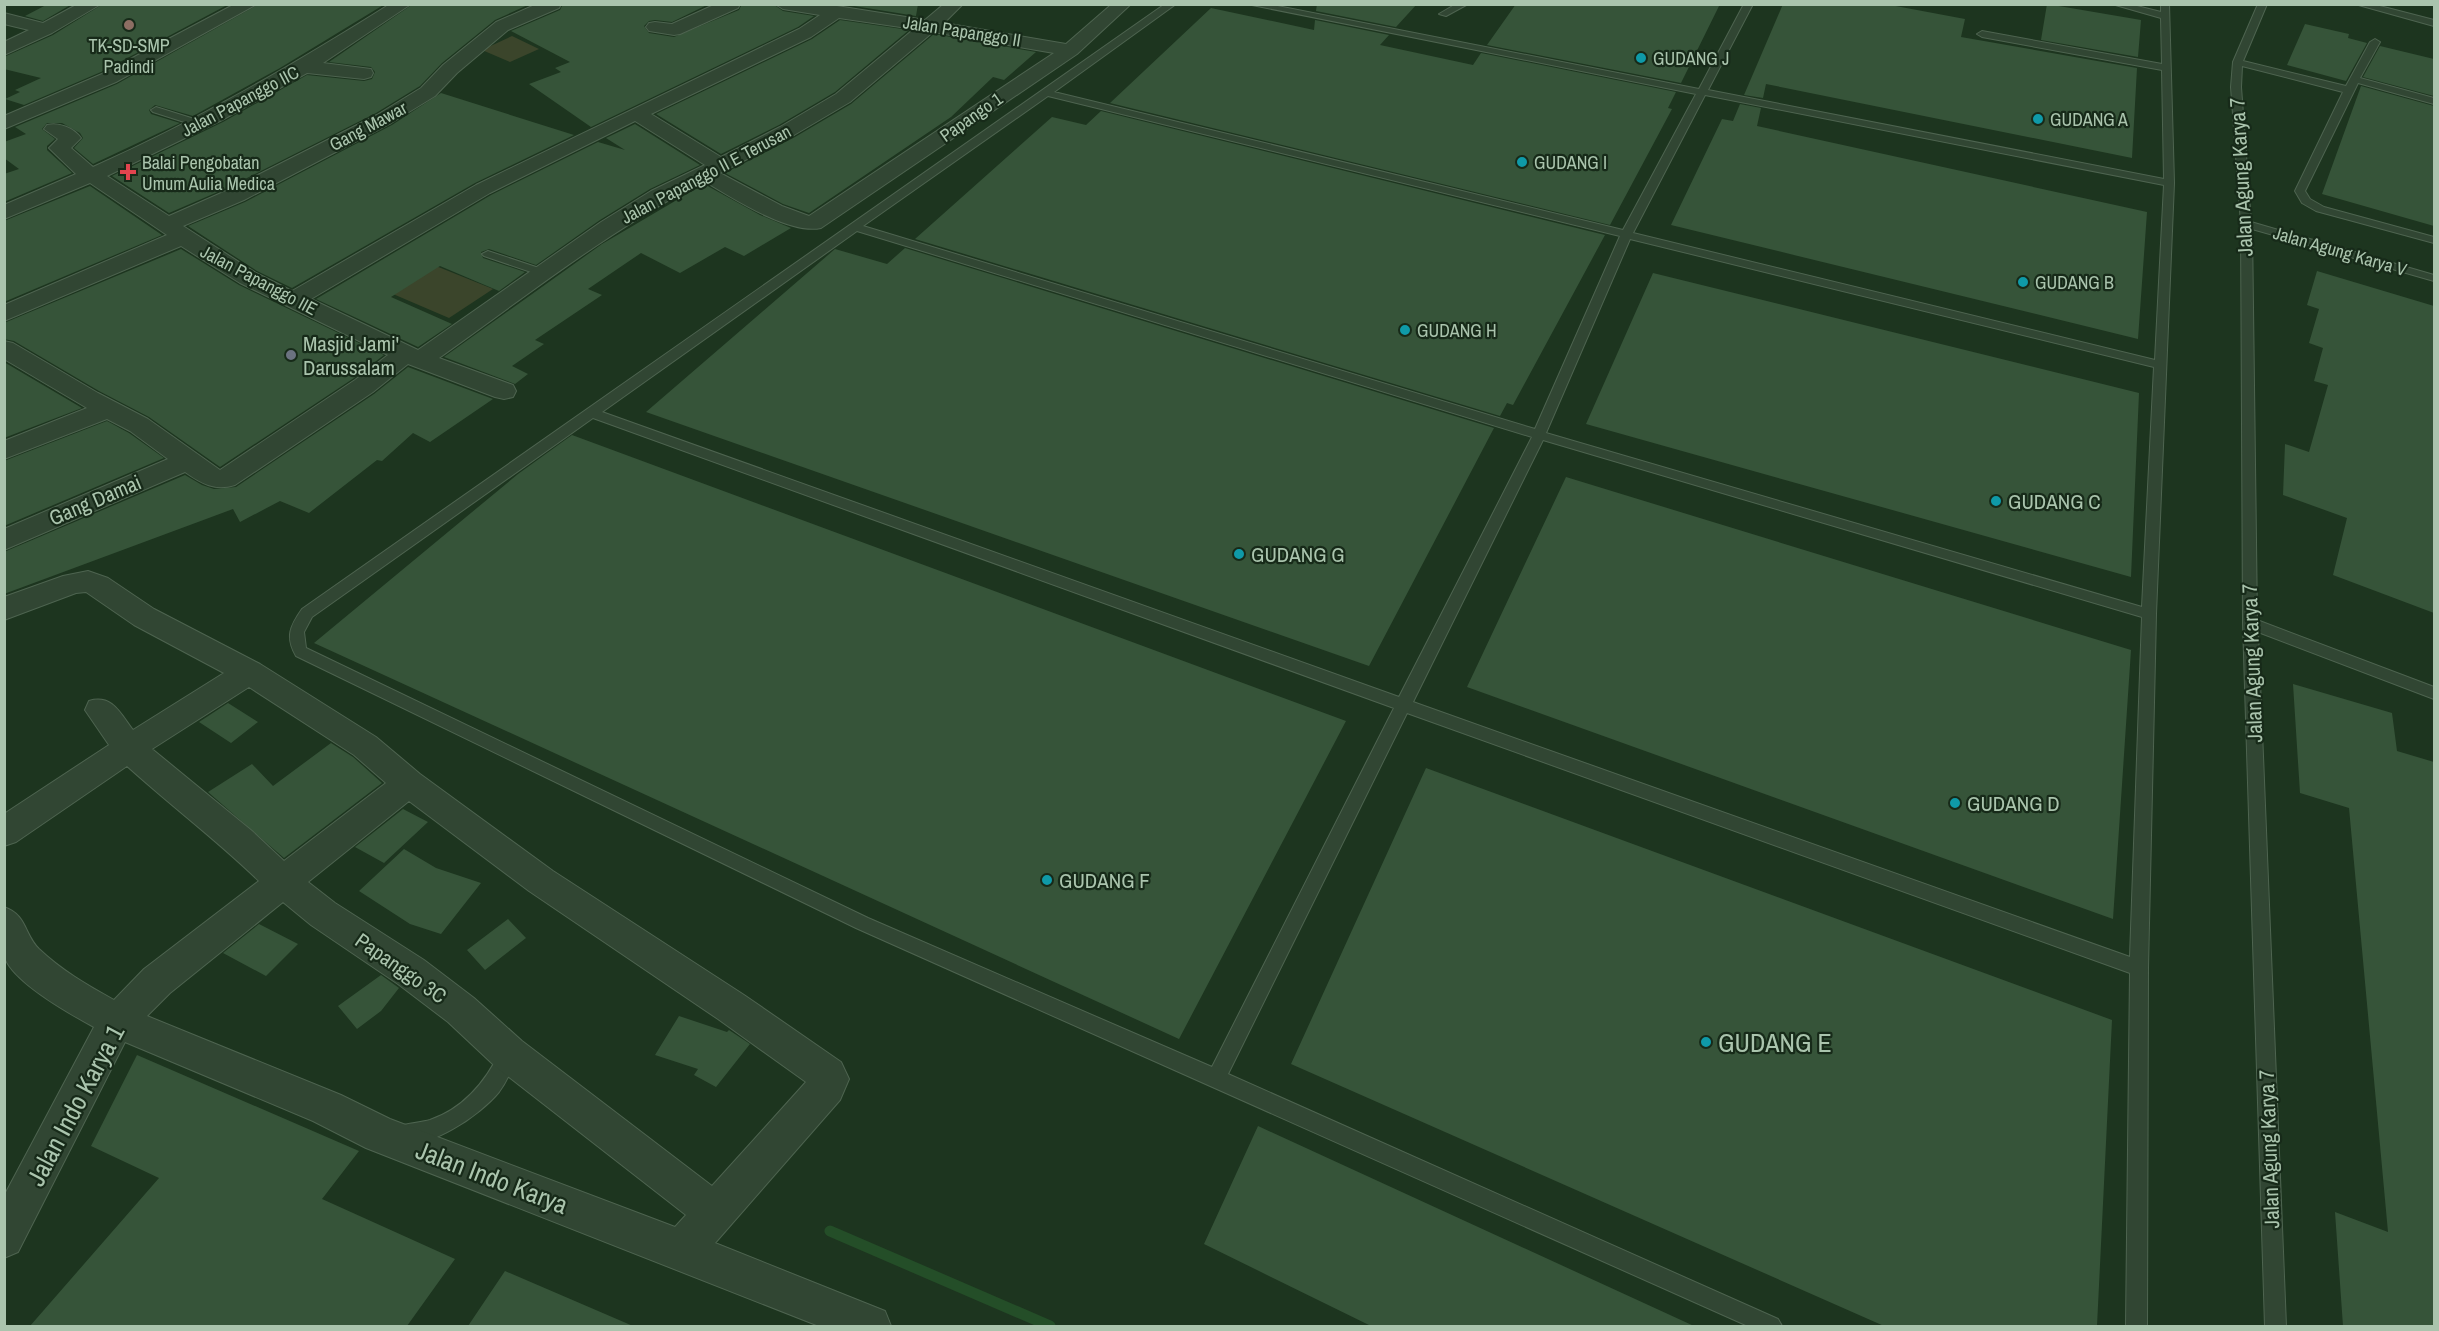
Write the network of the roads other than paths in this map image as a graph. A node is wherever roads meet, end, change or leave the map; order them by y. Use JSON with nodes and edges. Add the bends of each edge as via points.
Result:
{"nodes":[{"id":1,"x":93,"y":4,"type":"edge"},
{"id":2,"x":249,"y":4,"type":"edge"},
{"id":3,"x":403,"y":4,"type":"edge"},
{"id":4,"x":553,"y":4,"type":"edge"},
{"id":5,"x":732,"y":4,"type":"edge"},
{"id":6,"x":783,"y":4,"type":"edge"},
{"id":7,"x":956,"y":4,"type":"edge"},
{"id":8,"x":1123,"y":4,"type":"edge"},
{"id":9,"x":1172,"y":4,"type":"edge"},
{"id":10,"x":1251,"y":4,"type":"edge"},
{"id":11,"x":1464,"y":4,"type":"edge"},
{"id":12,"x":1749,"y":4,"type":"edge"},
{"id":13,"x":2116,"y":4,"type":"edge"},
{"id":14,"x":2263,"y":4,"type":"edge"},
{"id":15,"x":2360,"y":4,"type":"edge"},
{"id":16,"x":811,"y":6,"type":"edge"},
{"id":17,"x":2165,"y":10,"type":"edge"},
{"id":18,"x":837,"y":11,"type":"junction"},
{"id":19,"x":1443,"y":14,"type":"dead end"},
{"id":20,"x":4,"y":18,"type":"edge"},
{"id":21,"x":2434,"y":23,"type":"edge"},
{"id":22,"x":929,"y":26,"type":"junction"},
{"id":23,"x":655,"y":27,"type":"dead end"},
{"id":24,"x":46,"y":29,"type":"junction"},
{"id":25,"x":1982,"y":34,"type":"dead end"},
{"id":26,"x":2375,"y":42,"type":"dead end"},
{"id":27,"x":4,"y":50,"type":"edge"},
{"id":28,"x":1070,"y":50,"type":"junction"},
{"id":29,"x":2238,"y":62,"type":"junction"},
{"id":30,"x":304,"y":67,"type":"junction"},
{"id":31,"x":2167,"y":68,"type":"junction"},
{"id":32,"x":364,"y":73,"type":"dead end"},
{"id":33,"x":2355,"y":79,"type":"junction"},
{"id":34,"x":2349,"y":90,"type":"junction"},
{"id":35,"x":1703,"y":92,"type":"junction"},
{"id":36,"x":1047,"y":93,"type":"junction"},
{"id":37,"x":4,"y":101,"type":"edge"},
{"id":38,"x":2434,"y":101,"type":"edge"},
{"id":39,"x":156,"y":110,"type":"dead end"},
{"id":40,"x":30,"y":113,"type":"junction"},
{"id":41,"x":636,"y":113,"type":"junction"},
{"id":42,"x":4,"y":123,"type":"edge"},
{"id":43,"x":200,"y":124,"type":"junction"},
{"id":44,"x":54,"y":129,"type":"dead end"},
{"id":45,"x":710,"y":168,"type":"junction"},
{"id":46,"x":92,"y":175,"type":"junction"},
{"id":47,"x":2169,"y":183,"type":"junction"},
{"id":48,"x":4,"y":213,"type":"edge"},
{"id":49,"x":2246,"y":224,"type":"junction"},
{"id":50,"x":857,"y":228,"type":"junction"},
{"id":51,"x":174,"y":231,"type":"junction"},
{"id":52,"x":1626,"y":235,"type":"junction"},
{"id":53,"x":2434,"y":240,"type":"edge"},
{"id":54,"x":488,"y":254,"type":"dead end"},
{"id":55,"x":544,"y":273,"type":"junction"},
{"id":56,"x":2434,"y":278,"type":"edge"},
{"id":57,"x":293,"y":300,"type":"junction"},
{"id":58,"x":4,"y":314,"type":"edge"},
{"id":59,"x":4,"y":348,"type":"edge"},
{"id":60,"x":413,"y":357,"type":"junction"},
{"id":61,"x":2160,"y":365,"type":"junction"},
{"id":62,"x":504,"y":391,"type":"dead end"},
{"id":63,"x":109,"y":409,"type":"junction"},
{"id":64,"x":593,"y":413,"type":"junction"},
{"id":65,"x":1539,"y":435,"type":"junction"},
{"id":66,"x":4,"y":451,"type":"edge"},
{"id":67,"x":186,"y":461,"type":"junction"},
{"id":68,"x":4,"y":540,"type":"edge"},
{"id":69,"x":4,"y":609,"type":"edge"},
{"id":70,"x":2150,"y":614,"type":"junction"},
{"id":71,"x":2250,"y":623,"type":"junction"},
{"id":72,"x":249,"y":672,"type":"junction"},
{"id":73,"x":2434,"y":693,"type":"edge"},
{"id":74,"x":1403,"y":705,"type":"junction"},
{"id":75,"x":100,"y":711,"type":"dead end"},
{"id":76,"x":129,"y":748,"type":"junction"},
{"id":77,"x":409,"y":783,"type":"junction"},
{"id":78,"x":4,"y":832,"type":"edge"},
{"id":79,"x":284,"y":883,"type":"junction"},
{"id":80,"x":4,"y":922,"type":"edge"},
{"id":81,"x":15,"y":962,"type":"edge"},
{"id":82,"x":2139,"y":968,"type":"junction"},
{"id":83,"x":117,"y":1022,"type":"junction"},
{"id":84,"x":509,"y":1054,"type":"junction"},
{"id":85,"x":1216,"y":1078,"type":"junction"},
{"id":86,"x":380,"y":1134,"type":"junction"},
{"id":87,"x":715,"y":1213,"type":"junction"},
{"id":88,"x":4,"y":1238,"type":"edge"},
{"id":89,"x":682,"y":1250,"type":"junction"},
{"id":90,"x":870,"y":1326,"type":"edge"},
{"id":91,"x":1771,"y":1326,"type":"edge"},
{"id":92,"x":2137,"y":1326,"type":"edge"},
{"id":93,"x":2276,"y":1326,"type":"edge"}],
"edges":[{"from":1,"to":24,"type":"street"},
{"from":2,"to":40,"type":"street","via":[[164,51]]},
{"from":3,"to":30,"type":"street","name":"Jalan Papanggo IIC"},
{"from":4,"to":51,"type":"street","name":"Gang Mawar","via":[[502,26],[428,92],[384,119]]},
{"from":5,"to":23,"type":"street","via":[[674,30]]},
{"from":6,"to":16,"type":"street","name":"Jalan Papanggo II"},
{"from":7,"to":22,"type":"street","name":"Jalan Papanggo II E Terusan"},
{"from":8,"to":28,"type":"street","name":"Papango 1"},
{"from":9,"to":36,"type":"lane"},
{"from":10,"to":35,"type":"lane"},
{"from":11,"to":19,"type":"lane"},
{"from":12,"to":35,"type":"lane"},
{"from":13,"to":17,"type":"lane"},
{"from":14,"to":29,"type":"lane","name":"Jalan Agung Karya 7"},
{"from":15,"to":21,"type":"lane"},
{"from":16,"to":18,"type":"street","name":"Jalan Papanggo II"},
{"from":17,"to":31,"type":"lane"},
{"from":18,"to":22,"type":"street","name":"Jalan Papanggo II"},
{"from":18,"to":41,"type":"street","via":[[805,33]]},
{"from":20,"to":24,"type":"street"},
{"from":22,"to":28,"type":"street","name":"Jalan Papanggo II"},
{"from":22,"to":45,"type":"street","name":"Jalan Papanggo II E Terusan","via":[[843,98],[787,131]]},
{"from":24,"to":27,"type":"street"},
{"from":25,"to":31,"type":"lane"},
{"from":26,"to":33,"type":"lane"},
{"from":28,"to":45,"type":"street","name":"Papango 1","via":[[813,223],[762,204]]},
{"from":29,"to":34,"type":"lane"},
{"from":29,"to":49,"type":"lane","name":"Jalan Agung Karya 7","via":[[2236,87]]},
{"from":30,"to":32,"type":"street"},
{"from":30,"to":43,"type":"street","name":"Jalan Papanggo IIC"},
{"from":31,"to":47,"type":"lane"},
{"from":33,"to":34,"type":"lane"},
{"from":33,"to":38,"type":"lane"},
{"from":34,"to":53,"type":"lane","via":[[2300,195],[2320,209]]},
{"from":35,"to":47,"type":"lane"},
{"from":35,"to":52,"type":"lane"},
{"from":36,"to":50,"type":"lane"},
{"from":36,"to":52,"type":"lane"},
{"from":37,"to":40,"type":"street"},
{"from":39,"to":43,"type":"lane"},
{"from":40,"to":42,"type":"street"},
{"from":41,"to":45,"type":"street"},
{"from":41,"to":57,"type":"street","via":[[483,189]]},
{"from":43,"to":46,"type":"street","name":"Jalan Papanggo IIC"},
{"from":44,"to":46,"type":"street","name":"Jalan Papanggo IIE","via":[[71,138],[58,148]]},
{"from":45,"to":55,"type":"street","name":"Jalan Papanggo II E Terusan","via":[[609,227]]},
{"from":46,"to":48,"type":"street","name":"Jalan Papanggo IIC"},
{"from":46,"to":51,"type":"street","name":"Jalan Papanggo IIE"},
{"from":47,"to":61,"type":"lane"},
{"from":49,"to":56,"type":"lane","name":"Jalan Agung Karya V"},
{"from":49,"to":71,"type":"lane","name":"Jalan Agung Karya 7"},
{"from":50,"to":64,"type":"lane"},
{"from":50,"to":65,"type":"lane"},
{"from":51,"to":57,"type":"street","name":"Jalan Papanggo IIE","via":[[248,278]]},
{"from":51,"to":58,"type":"street","name":"Gang Mawar"},
{"from":52,"to":61,"type":"lane"},
{"from":52,"to":65,"type":"lane"},
{"from":54,"to":55,"type":"lane"},
{"from":55,"to":60,"type":"street","name":"Jalan Papanggo II E Terusan"},
{"from":57,"to":60,"type":"street","name":"Jalan Papanggo IIE"},
{"from":59,"to":63,"type":"street","name":"Jalan Papanggo II E Terusan"},
{"from":60,"to":62,"type":"street","name":"Jalan Papanggo IIE"},
{"from":60,"to":67,"type":"street","name":"Jalan Papanggo II E Terusan","via":[[235,474],[216,479]]},
{"from":61,"to":70,"type":"lane"},
{"from":63,"to":66,"type":"street"},
{"from":63,"to":67,"type":"street","name":"Jalan Papanggo II E Terusan","via":[[140,425]]},
{"from":64,"to":74,"type":"lane"},
{"from":64,"to":85,"type":"lane","via":[[307,613],[295,638],[301,652],[862,923]]},
{"from":65,"to":70,"type":"lane"},
{"from":65,"to":74,"type":"lane"},
{"from":67,"to":68,"type":"street","name":"Gang Damai"},
{"from":69,"to":72,"type":"street","via":[[88,581],[144,618]]},
{"from":70,"to":82,"type":"lane"},
{"from":71,"to":73,"type":"lane"},
{"from":71,"to":93,"type":"lane","name":"Jalan Agung Karya 7"},
{"from":72,"to":76,"type":"street"},
{"from":72,"to":77,"type":"street","via":[[365,746]]},
{"from":74,"to":82,"type":"lane"},
{"from":74,"to":85,"type":"lane"},
{"from":75,"to":76,"type":"street","name":"Papanggo 3C"},
{"from":76,"to":78,"type":"street"},
{"from":76,"to":79,"type":"street","name":"Papanggo 3C"},
{"from":77,"to":79,"type":"street","name":"Jalan Indo Karya 1"},
{"from":77,"to":87,"type":"street","via":[[541,881],[828,1075],[827,1087]]},
{"from":79,"to":83,"type":"street","name":"Jalan Indo Karya 1","via":[[157,981]]},
{"from":79,"to":84,"type":"street","name":"Papanggo 3C","via":[[323,914],[411,972]]},
{"from":80,"to":81,"type":"street"},
{"from":81,"to":83,"type":"street","name":"Jalan Indo Karya"},
{"from":82,"to":92,"type":"lane"},
{"from":83,"to":86,"type":"street","name":"Jalan Indo Karya","via":[[327,1108]]},
{"from":83,"to":88,"type":"street","name":"Jalan Indo Karya 1"},
{"from":84,"to":86,"type":"lane","via":[[493,1084],[468,1109],[422,1132]]},
{"from":84,"to":87,"type":"street","name":"Papanggo 3C"},
{"from":85,"to":91,"type":"lane"},
{"from":86,"to":89,"type":"street","name":"Jalan Indo Karya"},
{"from":87,"to":89,"type":"street"},
{"from":89,"to":90,"type":"street","name":"Jalan Indo Karya"}]}
